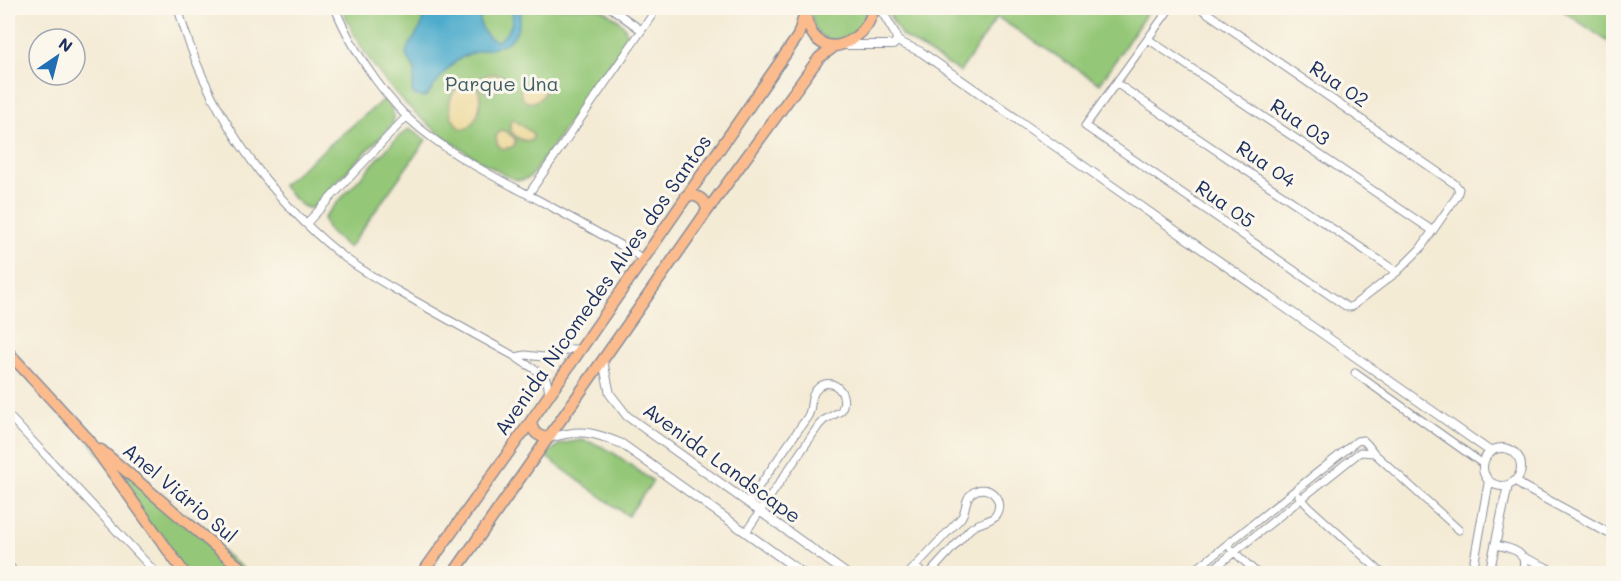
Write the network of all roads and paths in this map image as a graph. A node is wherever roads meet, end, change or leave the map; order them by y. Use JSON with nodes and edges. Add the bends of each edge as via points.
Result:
{"nodes":[{"id":1,"x":178,"y":8,"type":"edge"},
{"id":2,"x":335,"y":8,"type":"edge"},
{"id":3,"x":610,"y":8,"type":"edge"},
{"id":4,"x":657,"y":8,"type":"edge"},
{"id":5,"x":875,"y":8,"type":"edge"},
{"id":6,"x":880,"y":8,"type":"edge"},
{"id":7,"x":1170,"y":8,"type":"edge"},
{"id":8,"x":1200,"y":8,"type":"edge"},
{"id":9,"x":805,"y":10,"type":"edge"},
{"id":10,"x":641,"y":30,"type":"junction"},
{"id":11,"x":1148,"y":39,"type":"junction"},
{"id":12,"x":897,"y":41,"type":"junction"},
{"id":13,"x":839,"y":46,"type":"junction"},
{"id":14,"x":1116,"y":82,"type":"junction"},
{"id":15,"x":407,"y":116,"type":"junction"},
{"id":16,"x":528,"y":195,"type":"junction"},
{"id":17,"x":686,"y":196,"type":"junction"},
{"id":18,"x":706,"y":211,"type":"junction"},
{"id":19,"x":306,"y":224,"type":"junction"},
{"id":20,"x":1433,"y":231,"type":"junction"},
{"id":21,"x":642,"y":259,"type":"junction"},
{"id":22,"x":1397,"y":272,"type":"junction"},
{"id":23,"x":580,"y":349,"type":"junction"},
{"id":24,"x":8,"y":352,"type":"edge"},
{"id":25,"x":516,"y":357,"type":"junction"},
{"id":26,"x":603,"y":361,"type":"junction"},
{"id":27,"x":1355,"y":373,"type":"dead end"},
{"id":28,"x":549,"y":394,"type":"junction"},
{"id":29,"x":8,"y":415,"type":"edge"},
{"id":30,"x":531,"y":421,"type":"junction"},
{"id":31,"x":549,"y":438,"type":"junction"},
{"id":32,"x":89,"y":440,"type":"junction"},
{"id":33,"x":1491,"y":452,"type":"junction"},
{"id":34,"x":1374,"y":453,"type":"junction"},
{"id":35,"x":1483,"y":464,"type":"junction"},
{"id":36,"x":771,"y":469,"type":"junction"},
{"id":37,"x":784,"y":477,"type":"junction"},
{"id":38,"x":1516,"y":480,"type":"junction"},
{"id":39,"x":1489,"y":481,"type":"junction"},
{"id":40,"x":1508,"y":485,"type":"junction"},
{"id":41,"x":1294,"y":491,"type":"junction"},
{"id":42,"x":1302,"y":499,"type":"junction"},
{"id":43,"x":748,"y":502,"type":"junction"},
{"id":44,"x":761,"y":512,"type":"junction"},
{"id":45,"x":1459,"y":530,"type":"dead end"},
{"id":46,"x":746,"y":532,"type":"junction"},
{"id":47,"x":1614,"y":536,"type":"edge"},
{"id":48,"x":1227,"y":544,"type":"junction"},
{"id":49,"x":1495,"y":544,"type":"junction"},
{"id":50,"x":1234,"y":552,"type":"junction"},
{"id":51,"x":1521,"y":555,"type":"junction"},
{"id":52,"x":8,"y":564,"type":"edge"},
{"id":53,"x":915,"y":566,"type":"junction"},
{"id":54,"x":16,"y":573,"type":"edge"},
{"id":55,"x":157,"y":573,"type":"edge"},
{"id":56,"x":185,"y":573,"type":"edge"},
{"id":57,"x":233,"y":573,"type":"edge"},
{"id":58,"x":247,"y":573,"type":"edge"},
{"id":59,"x":422,"y":573,"type":"edge"},
{"id":60,"x":453,"y":573,"type":"edge"},
{"id":61,"x":804,"y":573,"type":"edge"},
{"id":62,"x":848,"y":573,"type":"edge"},
{"id":63,"x":908,"y":573,"type":"edge"},
{"id":64,"x":923,"y":573,"type":"edge"},
{"id":65,"x":929,"y":573,"type":"edge"},
{"id":66,"x":1190,"y":573,"type":"edge"},
{"id":67,"x":1207,"y":573,"type":"edge"},
{"id":68,"x":1258,"y":573,"type":"edge"},
{"id":69,"x":1383,"y":573,"type":"edge"},
{"id":70,"x":1472,"y":573,"type":"edge"},
{"id":71,"x":1489,"y":573,"type":"edge"},
{"id":72,"x":1521,"y":573,"type":"edge"},
{"id":73,"x":1556,"y":573,"type":"edge"}],
"edges":[{"from":1,"to":19,"type":"street","via":[[196,60],[228,127],[272,187]]},
{"from":2,"to":15,"type":"street","via":[[358,55]]},
{"from":3,"to":10,"type":"street"},
{"from":4,"to":10,"type":"street"},
{"from":5,"to":13,"type":"main road","via":[[857,36]]},
{"from":6,"to":12,"type":"street"},
{"from":7,"to":11,"type":"street"},
{"from":8,"to":20,"type":"street","name":"Rua 02","via":[[1455,184],[1459,189],[1457,196]]},
{"from":9,"to":13,"type":"main road","via":[[813,36],[827,45]]},
{"from":9,"to":17,"type":"main road","name":"Avenida Nicomedes Alves dos Santos","via":[[798,36]]},
{"from":10,"to":16,"type":"street"},
{"from":11,"to":14,"type":"street"},
{"from":11,"to":20,"type":"street","name":"Rua 03"},
{"from":12,"to":13,"type":"street","via":[[893,45]]},
{"from":12,"to":33,"type":"street","via":[[921,52]]},
{"from":13,"to":18,"type":"main road","via":[[819,58]]},
{"from":14,"to":22,"type":"street","name":"Rua 04"},
{"from":14,"to":22,"type":"street","name":"Rua 05","via":[[1085,126],[1347,307]]},
{"from":15,"to":16,"type":"street","via":[[451,152]]},
{"from":15,"to":19,"type":"street"},
{"from":16,"to":21,"type":"street"},
{"from":17,"to":18,"type":"main road","via":[[700,198]]},
{"from":17,"to":21,"type":"main road","name":"Avenida Nicomedes Alves dos Santos"},
{"from":18,"to":26,"type":"main road"},
{"from":19,"to":25,"type":"street","via":[[374,278]]},
{"from":20,"to":22,"type":"street"},
{"from":21,"to":23,"type":"main road","name":"Avenida Nicomedes Alves dos Santos"},
{"from":23,"to":25,"type":"street","via":[[543,357]]},
{"from":23,"to":28,"type":"main road","name":"Avenida Nicomedes Alves dos Santos"},
{"from":24,"to":32,"type":"main road","name":"Anel Viário Sul"},
{"from":25,"to":28,"type":"street","via":[[543,375]]},
{"from":26,"to":31,"type":"main road"},
{"from":26,"to":43,"type":"street","name":"Avenida Landscape","via":[[610,394],[627,416]]},
{"from":27,"to":35,"type":"street"},
{"from":28,"to":30,"type":"main road","name":"Avenida Nicomedes Alves dos Santos"},
{"from":29,"to":55,"type":"street"},
{"from":30,"to":31,"type":"main road","via":[[538,435]]},
{"from":30,"to":59,"type":"main road","name":"Avenida Nicomedes Alves dos Santos"},
{"from":31,"to":46,"type":"street","via":[[586,431],[622,444]]},
{"from":31,"to":60,"type":"main road"},
{"from":32,"to":56,"type":"main road","name":"Anel Viário Sul"},
{"from":32,"to":58,"type":"main road","name":"Anel Viário Sul"},
{"from":33,"to":35,"type":"street"},
{"from":33,"to":38,"type":"street","via":[[1505,448],[1518,456],[1521,471]]},
{"from":34,"to":41,"type":"street","via":[[1363,441],[1357,441]]},
{"from":34,"to":42,"type":"street","via":[[1360,452]]},
{"from":34,"to":45,"type":"street"},
{"from":35,"to":39,"type":"street"},
{"from":36,"to":37,"type":"street"},
{"from":36,"to":37,"type":"street","via":[[811,411],[816,389],[826,384],[837,386],[844,395],[844,406],[819,425]]},
{"from":36,"to":43,"type":"street"},
{"from":37,"to":44,"type":"street"},
{"from":38,"to":40,"type":"street"},
{"from":38,"to":47,"type":"street"},
{"from":39,"to":40,"type":"street"},
{"from":39,"to":70,"type":"street"},
{"from":40,"to":49,"type":"street"},
{"from":41,"to":42,"type":"street"},
{"from":41,"to":48,"type":"street"},
{"from":42,"to":50,"type":"street"},
{"from":42,"to":69,"type":"street"},
{"from":43,"to":44,"type":"street","name":"Avenida Landscape"},
{"from":44,"to":46,"type":"street"},
{"from":44,"to":62,"type":"street","name":"Avenida Landscape"},
{"from":46,"to":61,"type":"street"},
{"from":48,"to":50,"type":"street"},
{"from":48,"to":66,"type":"street"},
{"from":49,"to":51,"type":"street","via":[[1513,548]]},
{"from":49,"to":71,"type":"street"},
{"from":50,"to":67,"type":"street"},
{"from":50,"to":68,"type":"street"},
{"from":51,"to":72,"type":"street"},
{"from":51,"to":73,"type":"street"},
{"from":52,"to":54,"type":"street"},
{"from":53,"to":63,"type":"street"},
{"from":53,"to":64,"type":"street"},
{"from":53,"to":65,"type":"street","via":[[964,514],[972,492],[982,489],[993,493],[999,502],[994,518],[970,529]]},
{"from":57,"to":58,"type":"main road"}]}
